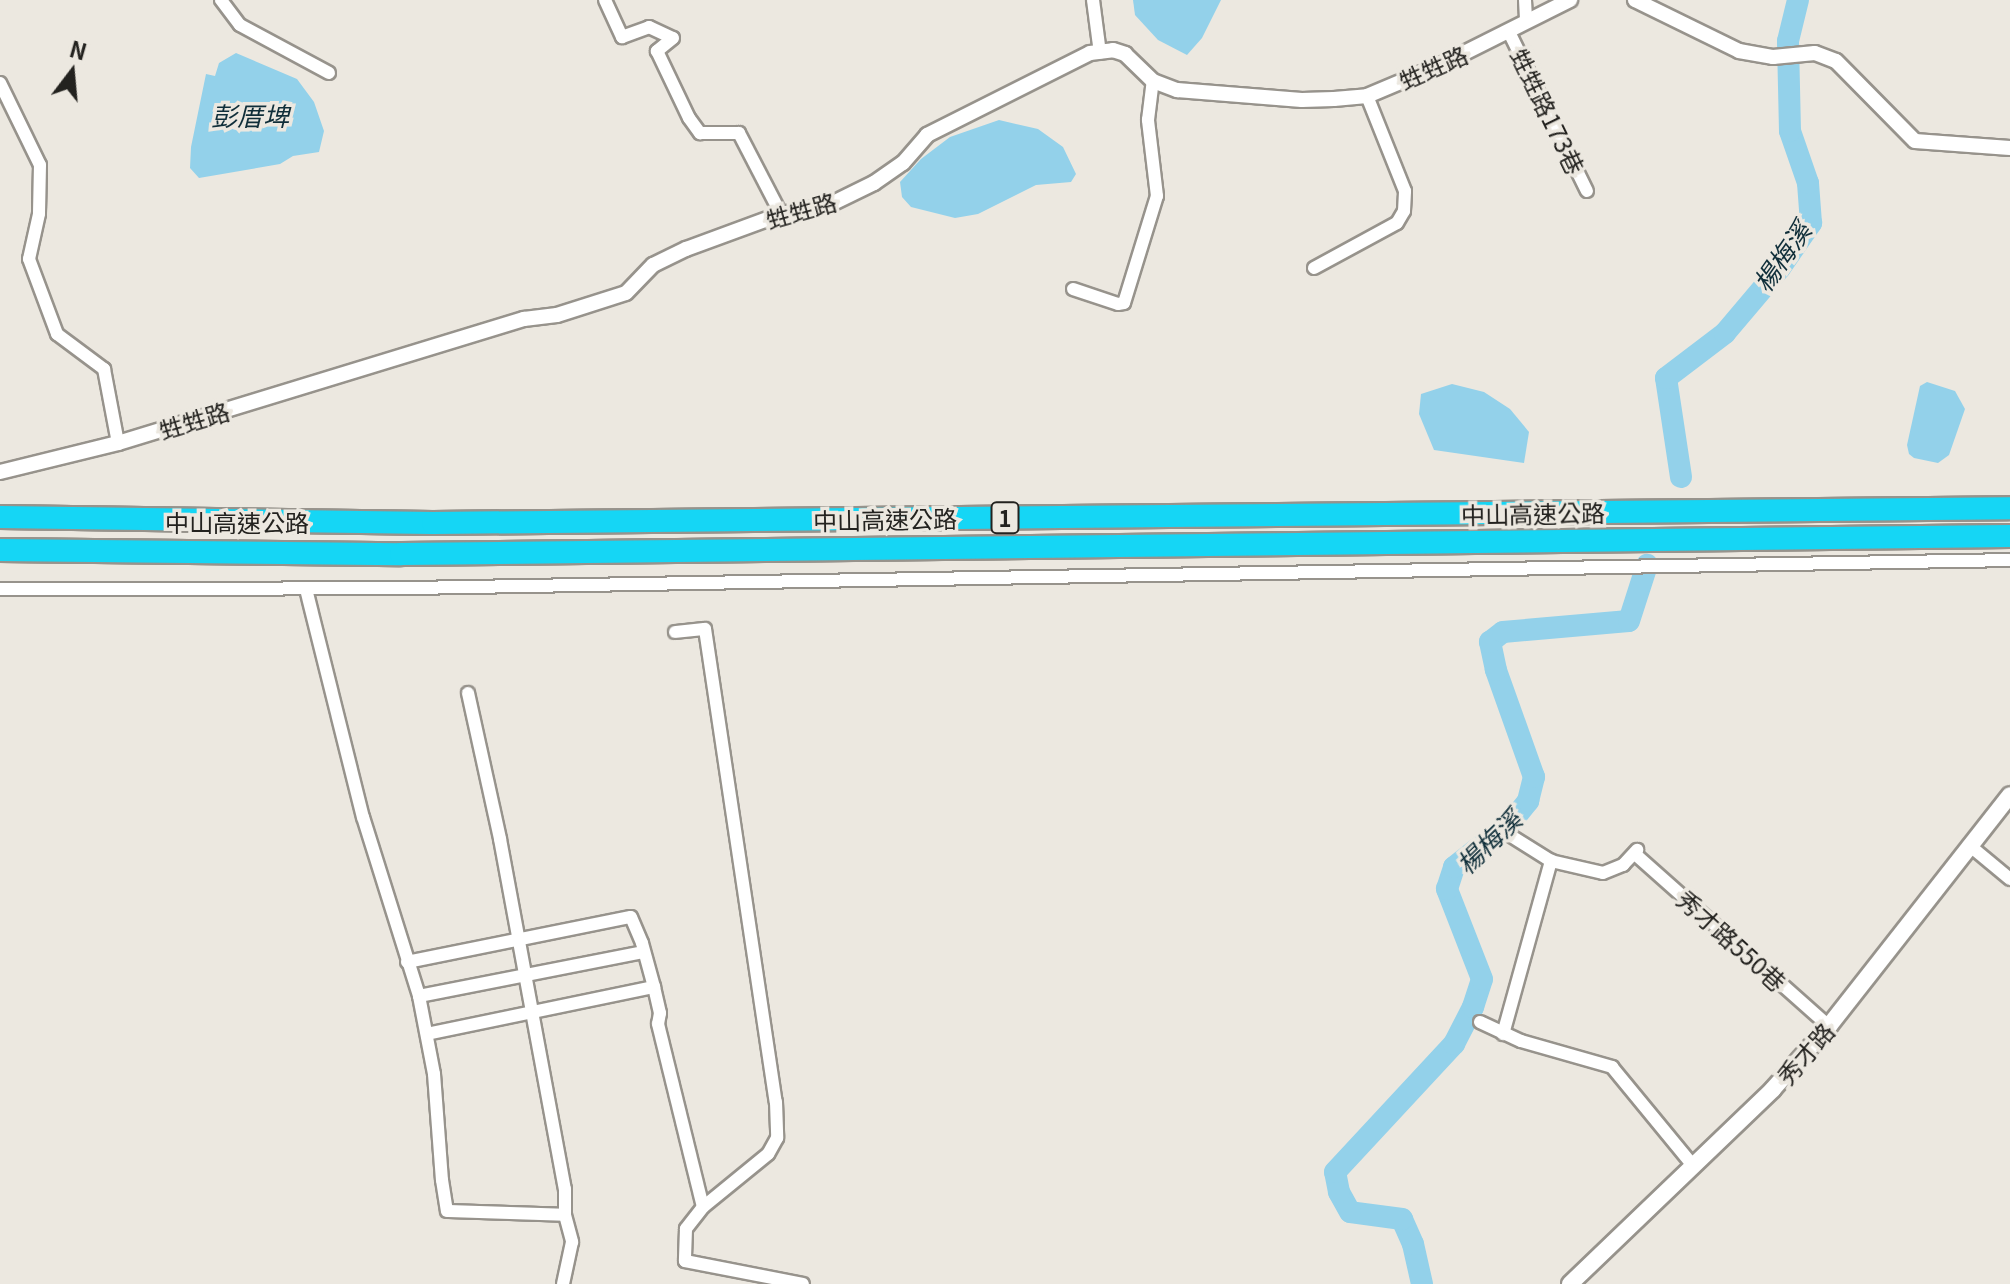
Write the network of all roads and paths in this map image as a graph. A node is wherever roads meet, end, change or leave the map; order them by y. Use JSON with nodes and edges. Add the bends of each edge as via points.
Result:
{"nodes":[{"id":1,"x":221,"y":0,"type":"edge"},
{"id":2,"x":605,"y":0,"type":"edge"},
{"id":3,"x":1093,"y":0,"type":"edge"},
{"id":4,"x":1525,"y":0,"type":"edge"},
{"id":5,"x":1570,"y":0,"type":"edge"},
{"id":6,"x":1635,"y":0,"type":"edge"},
{"id":7,"x":1526,"y":22,"type":"junction"},
{"id":8,"x":1509,"y":32,"type":"junction"},
{"id":9,"x":1100,"y":53,"type":"junction"},
{"id":10,"x":329,"y":73,"type":"dead end"},
{"id":11,"x":1153,"y":81,"type":"junction"},
{"id":12,"x":0,"y":83,"type":"edge"},
{"id":13,"x":1367,"y":96,"type":"junction"},
{"id":14,"x":2010,"y":148,"type":"edge"},
{"id":15,"x":1587,"y":191,"type":"dead end"},
{"id":16,"x":781,"y":214,"type":"junction"},
{"id":17,"x":1314,"y":268,"type":"dead end"},
{"id":18,"x":1073,"y":289,"type":"dead end"},
{"id":19,"x":118,"y":443,"type":"junction"},
{"id":20,"x":0,"y":472,"type":"edge"},
{"id":21,"x":2010,"y":508,"type":"edge"},
{"id":22,"x":0,"y":517,"type":"edge"},
{"id":23,"x":2010,"y":536,"type":"edge"},
{"id":24,"x":0,"y":550,"type":"edge"},
{"id":25,"x":2010,"y":560,"type":"edge"},
{"id":26,"x":0,"y":589,"type":"edge"},
{"id":27,"x":306,"y":589,"type":"junction"},
{"id":28,"x":675,"y":632,"type":"dead end"},
{"id":29,"x":468,"y":693,"type":"dead end"},
{"id":30,"x":2010,"y":795,"type":"edge"},
{"id":31,"x":1500,"y":829,"type":"dead end"},
{"id":32,"x":1969,"y":845,"type":"junction"},
{"id":33,"x":1551,"y":861,"type":"junction"},
{"id":34,"x":2010,"y":879,"type":"edge"},
{"id":35,"x":516,"y":938,"type":"junction"},
{"id":36,"x":643,"y":952,"type":"junction"},
{"id":37,"x":407,"y":962,"type":"junction"},
{"id":38,"x":524,"y":974,"type":"junction"},
{"id":39,"x":654,"y":987,"type":"junction"},
{"id":40,"x":419,"y":996,"type":"junction"},
{"id":41,"x":533,"y":1013,"type":"junction"},
{"id":42,"x":1480,"y":1022,"type":"dead end"},
{"id":43,"x":1829,"y":1026,"type":"junction"},
{"id":44,"x":427,"y":1034,"type":"junction"},
{"id":45,"x":1503,"y":1034,"type":"junction"},
{"id":46,"x":1694,"y":1167,"type":"junction"},
{"id":47,"x":703,"y":1207,"type":"junction"},
{"id":48,"x":565,"y":1215,"type":"junction"},
{"id":49,"x":563,"y":1284,"type":"edge"},
{"id":50,"x":803,"y":1284,"type":"edge"},
{"id":51,"x":1570,"y":1284,"type":"edge"}],
"edges":[{"from":1,"to":10,"type":"street","via":[[240,25]]},
{"from":2,"to":16,"type":"street","via":[[622,37],[649,27],[673,38],[657,51],[689,118],[700,133],[739,133]]},
{"from":3,"to":9,"type":"street"},
{"from":4,"to":7,"type":"street"},
{"from":5,"to":7,"type":"street","name":"甡甡路"},
{"from":6,"to":14,"type":"street","via":[[1739,51],[1773,57],[1815,53],[1836,61],[1915,141]]},
{"from":7,"to":8,"type":"street","name":"甡甡路"},
{"from":8,"to":13,"type":"street","name":"甡甡路"},
{"from":8,"to":15,"type":"street","name":"甡甡路173巷"},
{"from":9,"to":11,"type":"street","name":"甡甡路","via":[[1125,54]]},
{"from":9,"to":16,"type":"street","name":"甡甡路","via":[[1080,56],[927,135],[903,163],[874,183],[827,206]]},
{"from":11,"to":13,"type":"street","name":"甡甡路","via":[[1177,90],[1302,100]]},
{"from":11,"to":18,"type":"street","via":[[1148,120],[1157,196],[1124,303]]},
{"from":12,"to":19,"type":"street","via":[[40,165],[39,214],[29,259],[33,273],[57,334],[104,369]]},
{"from":13,"to":17,"type":"street","via":[[1405,191],[1404,211],[1397,223]]},
{"from":16,"to":19,"type":"street","name":"甡甡路","via":[[653,265],[626,293]]},
{"from":19,"to":20,"type":"street","name":"甡甡路"},
{"from":21,"to":22,"type":"highway","name":"中山高速公路","number":"1","via":[[448,523]]},
{"from":23,"to":24,"type":"highway","name":"中山高速公路","number":"1","via":[[448,554]]},
{"from":25,"to":27,"type":"street"},
{"from":26,"to":27,"type":"street"},
{"from":27,"to":37,"type":"street","via":[[363,817]]},
{"from":28,"to":47,"type":"street","via":[[705,629],[776,1102],[777,1138],[768,1154]]},
{"from":29,"to":35,"type":"street"},
{"from":30,"to":32,"type":"main road","name":"秀才路"},
{"from":31,"to":33,"type":"street"},
{"from":32,"to":34,"type":"street"},
{"from":32,"to":43,"type":"main road","name":"秀才路"},
{"from":33,"to":43,"type":"street","name":"秀才路550巷","via":[[1603,873],[1623,865],[1637,850]]},
{"from":33,"to":45,"type":"street"},
{"from":35,"to":36,"type":"street","via":[[631,917]]},
{"from":35,"to":37,"type":"street"},
{"from":35,"to":38,"type":"street"},
{"from":36,"to":38,"type":"street"},
{"from":36,"to":39,"type":"street"},
{"from":37,"to":40,"type":"street"},
{"from":38,"to":40,"type":"street"},
{"from":38,"to":41,"type":"street"},
{"from":39,"to":41,"type":"street"},
{"from":39,"to":47,"type":"street","via":[[658,1024]]},
{"from":40,"to":44,"type":"street"},
{"from":41,"to":44,"type":"street"},
{"from":41,"to":48,"type":"street","via":[[565,1189]]},
{"from":42,"to":45,"type":"street"},
{"from":43,"to":46,"type":"main road","name":"秀才路"},
{"from":44,"to":48,"type":"street","via":[[447,1211]]},
{"from":45,"to":46,"type":"street","via":[[1612,1067]]},
{"from":46,"to":51,"type":"main road","name":"秀才路"},
{"from":47,"to":50,"type":"street","via":[[686,1229],[685,1261]]},
{"from":48,"to":49,"type":"street","via":[[572,1242]]}]}
